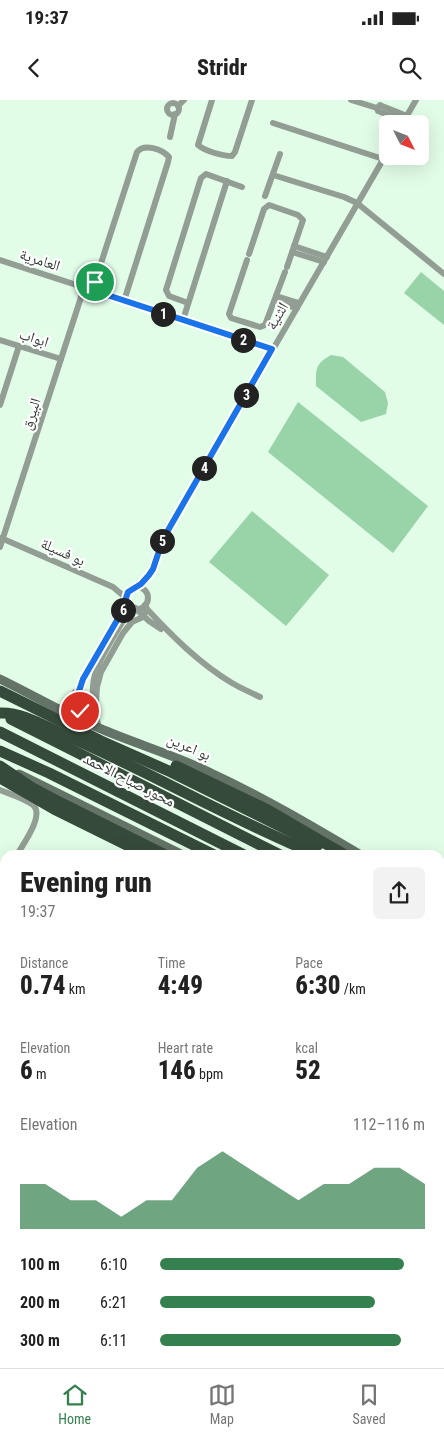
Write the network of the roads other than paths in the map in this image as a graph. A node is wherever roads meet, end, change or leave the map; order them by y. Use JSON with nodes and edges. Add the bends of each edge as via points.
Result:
{"nodes":[{"id":1,"x":162,"y":100,"type":"edge"},
{"id":2,"x":184,"y":100,"type":"edge"},
{"id":3,"x":212,"y":100,"type":"edge"},
{"id":4,"x":252,"y":100,"type":"edge"},
{"id":5,"x":351,"y":100,"type":"edge"},
{"id":6,"x":416,"y":100,"type":"edge"},
{"id":7,"x":367,"y":102,"type":"edge"},
{"id":8,"x":169,"y":104,"type":"junction"},
{"id":9,"x":178,"y":106,"type":"junction"},
{"id":10,"x":175,"y":114,"type":"junction"},
{"id":11,"x":397,"y":115,"type":"edge"},
{"id":12,"x":408,"y":115,"type":"edge"},
{"id":13,"x":273,"y":123,"type":"dead end"},
{"id":14,"x":170,"y":137,"type":"dead end"},
{"id":15,"x":280,"y":154,"type":"dead end"},
{"id":16,"x":379,"y":158,"type":"edge"},
{"id":17,"x":379,"y":165,"type":"edge"},
{"id":18,"x":273,"y":175,"type":"junction"},
{"id":19,"x":227,"y":181,"type":"junction"},
{"id":20,"x":242,"y":187,"type":"dead end"},
{"id":21,"x":265,"y":196,"type":"dead end"},
{"id":22,"x":357,"y":203,"type":"junction"},
{"id":23,"x":293,"y":249,"type":"junction"},
{"id":24,"x":325,"y":259,"type":"junction"},
{"id":25,"x":0,"y":260,"type":"edge"},
{"id":26,"x":444,"y":274,"type":"edge"},
{"id":27,"x":84,"y":288,"type":"junction"},
{"id":28,"x":92,"y":290,"type":"junction"},
{"id":29,"x":275,"y":299,"type":"junction"},
{"id":30,"x":124,"y":301,"type":"junction"},
{"id":31,"x":188,"y":302,"type":"junction"},
{"id":32,"x":298,"y":305,"type":"junction"},
{"id":33,"x":183,"y":320,"type":"junction"},
{"id":34,"x":0,"y":340,"type":"edge"},
{"id":35,"x":19,"y":346,"type":"junction"},
{"id":36,"x":272,"y":349,"type":"junction"},
{"id":37,"x":61,"y":359,"type":"junction"},
{"id":38,"x":0,"y":405,"type":"edge"},
{"id":39,"x":2,"y":538,"type":"edge"},
{"id":40,"x":0,"y":547,"type":"edge"},
{"id":41,"x":149,"y":575,"type":"junction"},
{"id":42,"x":113,"y":587,"type":"junction"},
{"id":43,"x":133,"y":588,"type":"junction"},
{"id":44,"x":146,"y":591,"type":"junction"},
{"id":45,"x":127,"y":600,"type":"junction"},
{"id":46,"x":146,"y":607,"type":"junction"},
{"id":47,"x":135,"y":608,"type":"junction"},
{"id":48,"x":143,"y":617,"type":"junction"},
{"id":49,"x":169,"y":633,"type":"junction"},
{"id":50,"x":83,"y":679,"type":"junction"},
{"id":51,"x":0,"y":680,"type":"edge"},
{"id":52,"x":0,"y":691,"type":"edge"},
{"id":53,"x":260,"y":697,"type":"dead end"},
{"id":54,"x":94,"y":706,"type":"junction"},
{"id":55,"x":61,"y":711,"type":"junction"},
{"id":56,"x":0,"y":713,"type":"edge"},
{"id":57,"x":99,"y":728,"type":"junction"},
{"id":58,"x":79,"y":730,"type":"junction"},
{"id":59,"x":0,"y":732,"type":"edge"},
{"id":60,"x":0,"y":751,"type":"edge"},
{"id":61,"x":0,"y":758,"type":"edge"},
{"id":62,"x":0,"y":766,"type":"edge"},
{"id":63,"x":0,"y":778,"type":"edge"},
{"id":64,"x":0,"y":790,"type":"edge"},
{"id":65,"x":20,"y":850,"type":"edge"},
{"id":66,"x":138,"y":850,"type":"edge"},
{"id":67,"x":155,"y":850,"type":"edge"},
{"id":68,"x":172,"y":850,"type":"edge"},
{"id":69,"x":188,"y":850,"type":"edge"},
{"id":70,"x":204,"y":850,"type":"edge"},
{"id":71,"x":234,"y":850,"type":"edge"},
{"id":72,"x":270,"y":850,"type":"edge"},
{"id":73,"x":306,"y":850,"type":"edge"},
{"id":74,"x":333,"y":850,"type":"edge"},
{"id":75,"x":337,"y":850,"type":"edge"},
{"id":76,"x":352,"y":850,"type":"edge"}],
"edges":[{"from":1,"to":8,"type":"street"},
{"from":2,"to":9,"type":"street"},
{"from":3,"to":4,"type":"street","via":[[198,145],[227,156],[235,152]]},
{"from":5,"to":7,"type":"street"},
{"from":6,"to":12,"type":"street"},
{"from":7,"to":11,"type":"street"},
{"from":8,"to":9,"type":"street"},
{"from":8,"to":10,"type":"street","via":[[167,112]]},
{"from":9,"to":10,"type":"street"},
{"from":10,"to":14,"type":"street"},
{"from":13,"to":16,"type":"street"},
{"from":15,"to":18,"type":"street"},
{"from":17,"to":22,"type":"street","name":"الثنية"},
{"from":18,"to":21,"type":"street"},
{"from":18,"to":22,"type":"street"},
{"from":19,"to":20,"type":"street"},
{"from":19,"to":31,"type":"street"},
{"from":19,"to":31,"type":"street","via":[[206,174],[201,178],[166,290],[169,296]]},
{"from":22,"to":24,"type":"street","name":"الثنية"},
{"from":22,"to":26,"type":"street"},
{"from":23,"to":24,"type":"street"},
{"from":23,"to":29,"type":"street"},
{"from":23,"to":29,"type":"street","via":[[302,224],[301,217],[269,205],[264,209],[229,317],[263,327]]},
{"from":24,"to":32,"type":"street","name":"الثنية"},
{"from":25,"to":27,"type":"street","name":"العامرية"},
{"from":27,"to":28,"type":"street","name":"العامرية"},
{"from":27,"to":37,"type":"street","name":"البيرق"},
{"from":28,"to":30,"type":"street","name":"العامرية"},
{"from":28,"to":30,"type":"street","via":[[137,152],[145,147],[166,154],[168,162]]},
{"from":29,"to":32,"type":"street"},
{"from":30,"to":33,"type":"street","name":"العامرية"},
{"from":31,"to":33,"type":"street"},
{"from":32,"to":36,"type":"street","name":"الثنية"},
{"from":33,"to":36,"type":"street","name":"العامرية"},
{"from":34,"to":35,"type":"street","name":"ابواب"},
{"from":35,"to":37,"type":"street","name":"ابواب"},
{"from":35,"to":38,"type":"street"},
{"from":36,"to":41,"type":"street","name":"الثنية","via":[[163,539]]},
{"from":37,"to":39,"type":"street","name":"البيرق"},
{"from":39,"to":40,"type":"street","name":"البيرق"},
{"from":39,"to":42,"type":"street","name":"بو فسيلة"},
{"from":41,"to":43,"type":"street","name":"الثنية"},
{"from":41,"to":44,"type":"street","name":"الثنية"},
{"from":42,"to":43,"type":"street","name":"بو فسيلة"},
{"from":42,"to":45,"type":"street","name":"بو فسيلة"},
{"from":43,"to":44,"type":"street"},
{"from":43,"to":45,"type":"street"},
{"from":44,"to":46,"type":"street"},
{"from":45,"to":47,"type":"street"},
{"from":45,"to":50,"type":"street"},
{"from":46,"to":47,"type":"street"},
{"from":46,"to":48,"type":"street"},
{"from":46,"to":49,"type":"street"},
{"from":47,"to":48,"type":"street"},
{"from":47,"to":54,"type":"street","via":[[124,620],[97,666],[92,687]]},
{"from":48,"to":49,"type":"street"},
{"from":48,"to":54,"type":"street","via":[[127,627],[107,660],[99,678]]},
{"from":49,"to":53,"type":"street","via":[[225,679]]},
{"from":50,"to":54,"type":"street","via":[[76,697],[76,708],[83,712]]},
{"from":50,"to":55,"type":"street"},
{"from":51,"to":55,"type":"main road","name":"بو اعرين"},
{"from":52,"to":58,"type":"highway"},
{"from":54,"to":57,"type":"street"},
{"from":55,"to":57,"type":"main road","name":"بو اعرين"},
{"from":56,"to":72,"type":"highway"},
{"from":56,"to":73,"type":"highway","via":[[18,714],[97,749]]},
{"from":57,"to":76,"type":"main road","name":"بو اعرين","via":[[211,772]]},
{"from":58,"to":74,"type":"highway"},
{"from":58,"to":75,"type":"highway","bridge":true,"via":[[176,766],[266,809]]},
{"from":59,"to":71,"type":"highway","name":"محور صباح الاحمد"},
{"from":60,"to":70,"type":"highway"},
{"from":61,"to":69,"type":"highway"},
{"from":62,"to":67,"type":"highway","bridge":true,"via":[[31,787]]},
{"from":62,"to":68,"type":"main road"},
{"from":63,"to":66,"type":"highway","via":[[54,810]]},
{"from":64,"to":65,"type":"street","via":[[34,806],[38,813]]}]}
